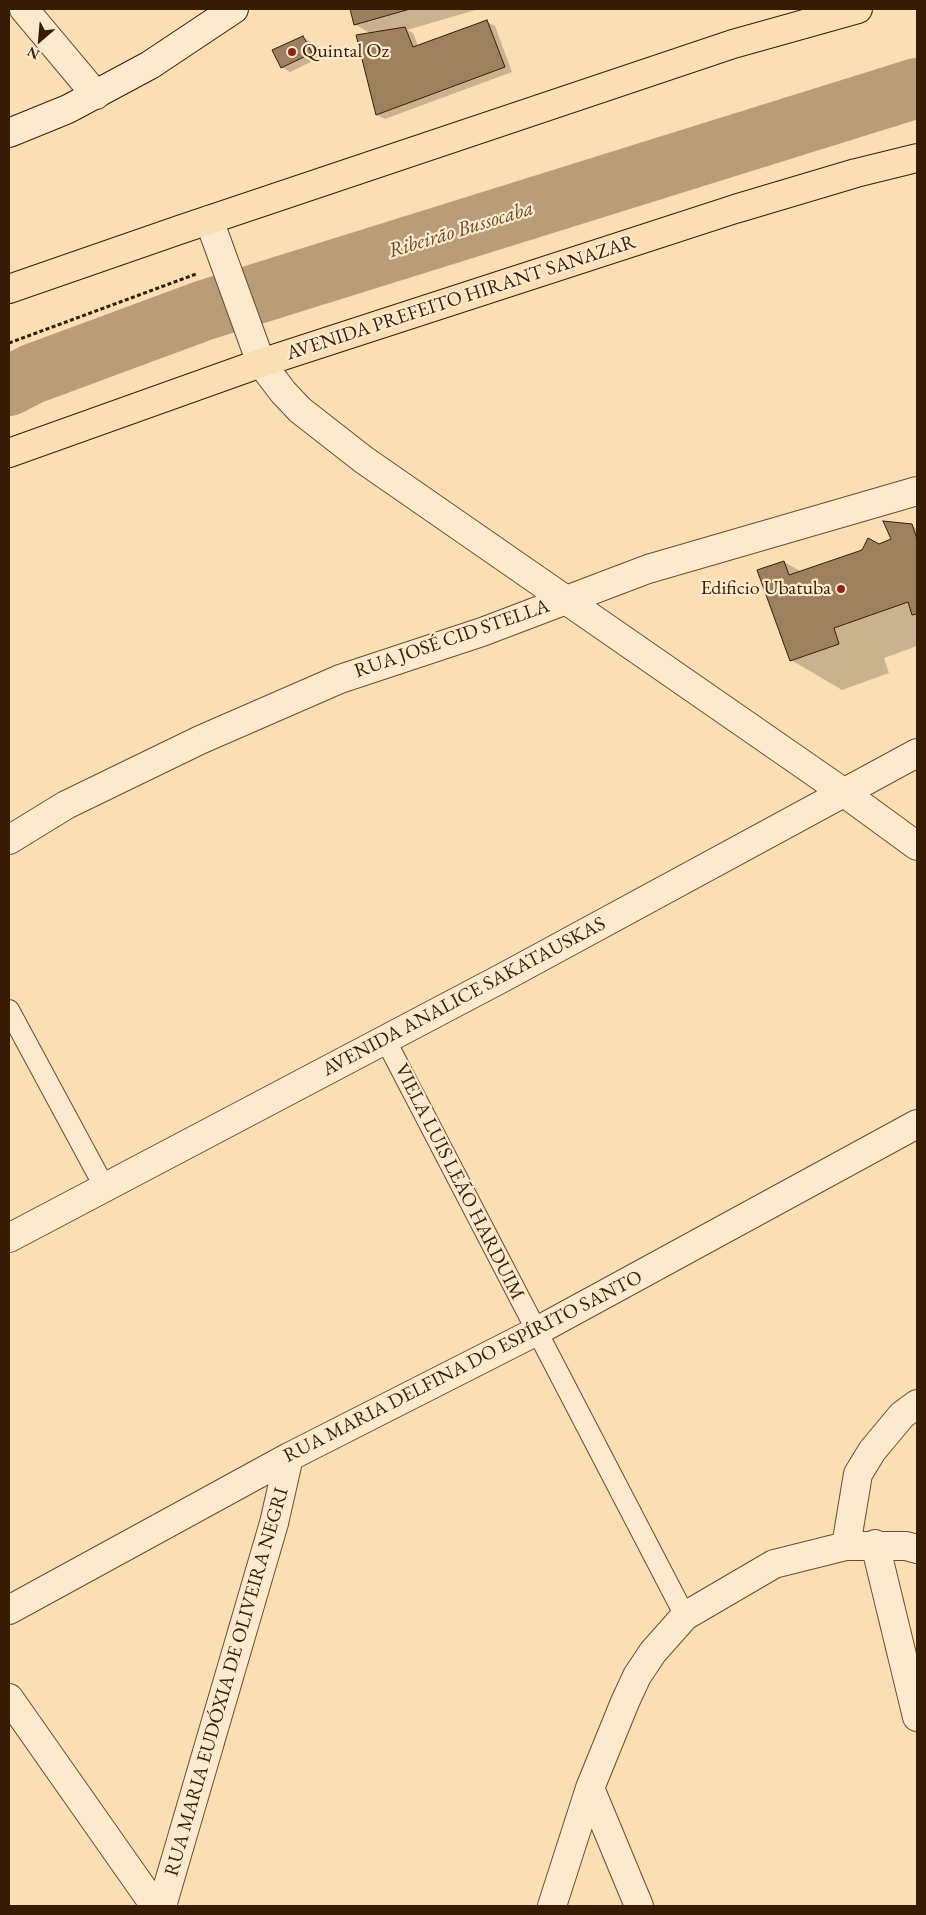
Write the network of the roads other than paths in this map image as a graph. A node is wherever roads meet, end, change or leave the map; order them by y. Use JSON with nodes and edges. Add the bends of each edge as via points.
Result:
{"nodes":[{"id":1,"x":24,"y":9,"type":"edge"},
{"id":2,"x":234,"y":9,"type":"edge"},
{"id":3,"x":858,"y":9,"type":"edge"},
{"id":4,"x":96,"y":95,"type":"junction"},
{"id":5,"x":9,"y":133,"type":"edge"},
{"id":6,"x":917,"y":158,"type":"edge"},
{"id":7,"x":208,"y":220,"type":"junction"},
{"id":8,"x":9,"y":289,"type":"edge"},
{"id":9,"x":257,"y":352,"type":"junction"},
{"id":10,"x":9,"y":453,"type":"edge"},
{"id":11,"x":917,"y":491,"type":"edge"},
{"id":12,"x":564,"y":600,"type":"junction"},
{"id":13,"x":917,"y":753,"type":"edge"},
{"id":14,"x":843,"y":792,"type":"junction"},
{"id":15,"x":9,"y":840,"type":"edge"},
{"id":16,"x":917,"y":846,"type":"edge"},
{"id":17,"x":9,"y":1010,"type":"edge"},
{"id":18,"x":385,"y":1040,"type":"junction"},
{"id":19,"x":917,"y":1124,"type":"edge"},
{"id":20,"x":105,"y":1188,"type":"junction"},
{"id":21,"x":9,"y":1238,"type":"edge"},
{"id":22,"x":537,"y":1331,"type":"junction"},
{"id":23,"x":917,"y":1404,"type":"edge"},
{"id":24,"x":289,"y":1457,"type":"junction"},
{"id":25,"x":875,"y":1544,"type":"junction"},
{"id":26,"x":846,"y":1546,"type":"junction"},
{"id":27,"x":917,"y":1549,"type":"edge"},
{"id":28,"x":9,"y":1610,"type":"edge"},
{"id":29,"x":685,"y":1616,"type":"junction"},
{"id":30,"x":9,"y":1698,"type":"edge"},
{"id":31,"x":917,"y":1717,"type":"edge"},
{"id":32,"x":590,"y":1788,"type":"junction"},
{"id":33,"x":155,"y":1906,"type":"edge"},
{"id":34,"x":162,"y":1906,"type":"edge"},
{"id":35,"x":552,"y":1906,"type":"edge"},
{"id":36,"x":639,"y":1906,"type":"edge"}],
"edges":[{"from":1,"to":4,"type":"street"},
{"from":2,"to":4,"type":"street","via":[[150,65]]},
{"from":3,"to":7,"type":"main road","via":[[732,44]]},
{"from":4,"to":5,"type":"street"},
{"from":6,"to":9,"type":"main road","name":"AVENIDA PREFEITO HIRANT SANAZAR","via":[[856,173]]},
{"from":7,"to":8,"type":"main road"},
{"from":7,"to":9,"type":"street"},
{"from":9,"to":10,"type":"main road","name":"AVENIDA PREFEITO HIRANT SANAZAR"},
{"from":9,"to":12,"type":"street","via":[[283,392],[324,431]]},
{"from":11,"to":12,"type":"street","name":"RUA JOSÉ CID STELLA","via":[[648,570]]},
{"from":12,"to":14,"type":"street"},
{"from":12,"to":15,"type":"street","name":"RUA JOSÉ CID STELLA","via":[[482,632],[340,679],[200,740],[66,804]]},
{"from":13,"to":14,"type":"street","name":"AVENIDA ANALICE SAKATAUSKAS"},
{"from":14,"to":16,"type":"street"},
{"from":14,"to":18,"type":"street","name":"AVENIDA ANALICE SAKATAUSKAS"},
{"from":17,"to":20,"type":"lane"},
{"from":18,"to":20,"type":"street","name":"AVENIDA ANALICE SAKATAUSKAS"},
{"from":18,"to":22,"type":"lane","name":"VIELA LUIS LEÃO HARDUIM"},
{"from":19,"to":22,"type":"street","name":"RUA MARIA DELFINA DO ESPÍRITO SANTO"},
{"from":20,"to":21,"type":"street","name":"AVENIDA ANALICE SAKATAUSKAS"},
{"from":22,"to":24,"type":"street","name":"RUA MARIA DELFINA DO ESPÍRITO SANTO"},
{"from":22,"to":29,"type":"lane","name":"VIELA LUIS LEÃO HARDUIM"},
{"from":23,"to":26,"type":"street","via":[[902,1415],[858,1474]]},
{"from":24,"to":28,"type":"street","name":"RUA MARIA DELFINA DO ESPÍRITO SANTO"},
{"from":24,"to":34,"type":"street","name":"RUA MARIA EUDÓXIA DE OLIVEIRA NEGRI","via":[[274,1523]]},
{"from":25,"to":26,"type":"street"},
{"from":25,"to":27,"type":"street"},
{"from":25,"to":31,"type":"street"},
{"from":26,"to":29,"type":"street","via":[[774,1564]]},
{"from":29,"to":32,"type":"street","via":[[637,1676]]},
{"from":30,"to":33,"type":"street"},
{"from":32,"to":35,"type":"street"},
{"from":32,"to":36,"type":"street"}]}
